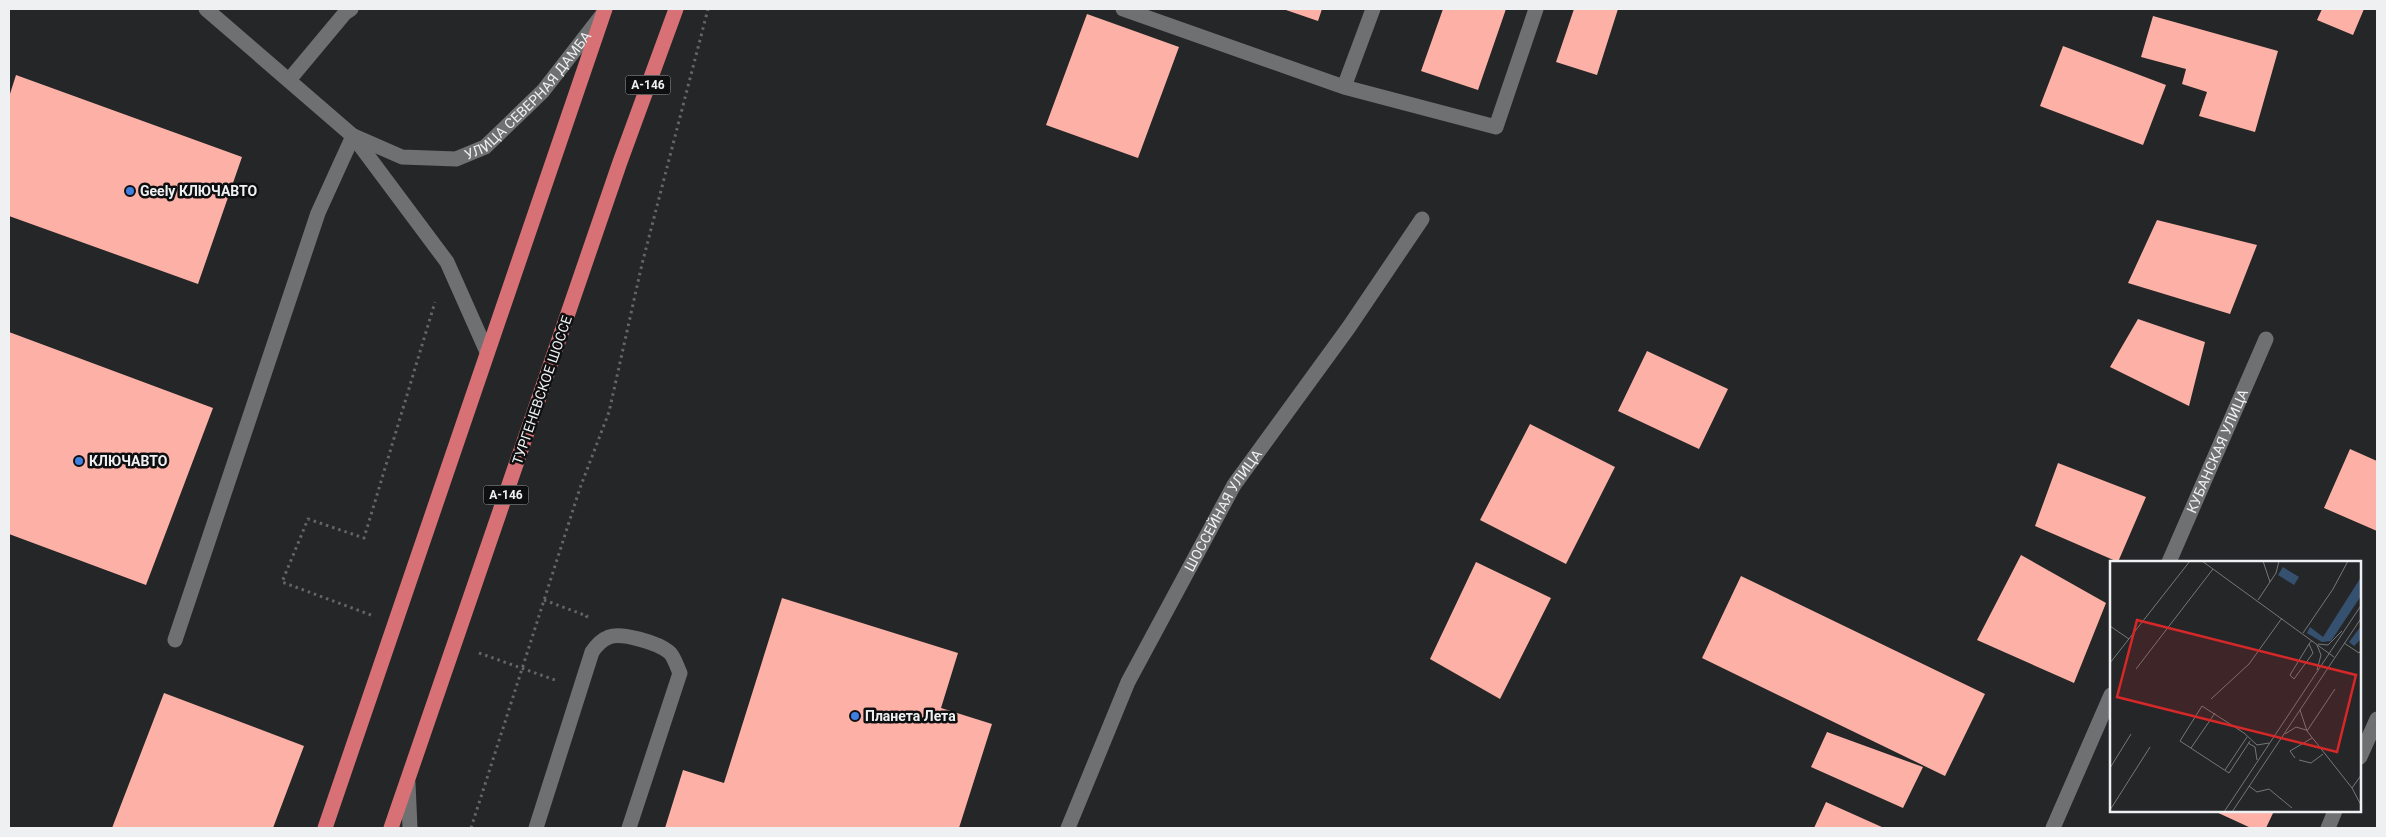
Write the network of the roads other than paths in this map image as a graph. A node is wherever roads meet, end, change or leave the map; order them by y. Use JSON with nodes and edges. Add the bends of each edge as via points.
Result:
{"nodes":[{"id":1,"x":206,"y":9,"type":"edge"},
{"id":2,"x":351,"y":9,"type":"edge"},
{"id":3,"x":676,"y":9,"type":"edge"},
{"id":4,"x":1123,"y":9,"type":"edge"},
{"id":5,"x":1373,"y":9,"type":"edge"},
{"id":6,"x":1536,"y":9,"type":"edge"},
{"id":7,"x":605,"y":11,"type":"edge"},
{"id":8,"x":289,"y":80,"type":"junction"},
{"id":9,"x":1344,"y":87,"type":"junction"},
{"id":10,"x":353,"y":136,"type":"junction"},
{"id":11,"x":1422,"y":219,"type":"dead end"},
{"id":12,"x":2266,"y":339,"type":"dead end"},
{"id":13,"x":487,"y":352,"type":"junction"},
{"id":14,"x":2169,"y":561,"type":"edge"},
{"id":15,"x":175,"y":640,"type":"dead end"},
{"id":16,"x":2110,"y":697,"type":"edge"},
{"id":17,"x":2377,"y":719,"type":"edge"},
{"id":18,"x":2361,"y":755,"type":"edge"},
{"id":19,"x":408,"y":783,"type":"junction"},
{"id":20,"x":2336,"y":812,"type":"edge"},
{"id":21,"x":324,"y":828,"type":"edge"},
{"id":22,"x":391,"y":828,"type":"edge"},
{"id":23,"x":410,"y":828,"type":"edge"},
{"id":24,"x":536,"y":828,"type":"edge"},
{"id":25,"x":629,"y":828,"type":"edge"},
{"id":26,"x":1068,"y":828,"type":"edge"},
{"id":27,"x":2053,"y":828,"type":"edge"},
{"id":28,"x":2328,"y":828,"type":"edge"}],
"edges":[{"from":1,"to":8,"type":"street","name":"УЛИЦА СЕВЕРНАЯ ДАМБА"},
{"from":2,"to":8,"type":"street"},
{"from":3,"to":19,"type":"highway","name":"ТУРГЕНЕВСКОЕ ШОССЕ","number":"А-146","via":[[620,162]]},
{"from":4,"to":9,"type":"street"},
{"from":5,"to":9,"type":"street"},
{"from":6,"to":9,"type":"street","via":[[1496,127]]},
{"from":7,"to":10,"type":"street","name":"УЛИЦА СЕВЕРНАЯ ДАМБА","via":[[543,91],[486,147],[456,159],[402,157]]},
{"from":7,"to":13,"type":"highway"},
{"from":8,"to":10,"type":"street","name":"УЛИЦА СЕВЕРНАЯ ДАМБА"},
{"from":10,"to":13,"type":"street","name":"УЛИЦА СЕВЕРНАЯ ДАМБА","via":[[447,262]]},
{"from":10,"to":15,"type":"street","via":[[318,213]]},
{"from":11,"to":26,"type":"street","name":"ШОССЕЙНАЯ УЛИЦА","via":[[1349,327],[1234,485],[1128,682]]},
{"from":12,"to":14,"type":"street","name":"КУБАНСКАЯ УЛИЦА"},
{"from":13,"to":21,"type":"highway"},
{"from":16,"to":27,"type":"street"},
{"from":17,"to":18,"type":"street"},
{"from":19,"to":22,"type":"highway","name":"ТУРГЕНЕВСКОЕ ШОССЕ","number":"А-146"},
{"from":19,"to":23,"type":"street"},
{"from":20,"to":28,"type":"street"},
{"from":24,"to":25,"type":"street","via":[[592,652],[598,643],[610,637],[625,636],[656,645],[670,653],[680,673]]}]}
